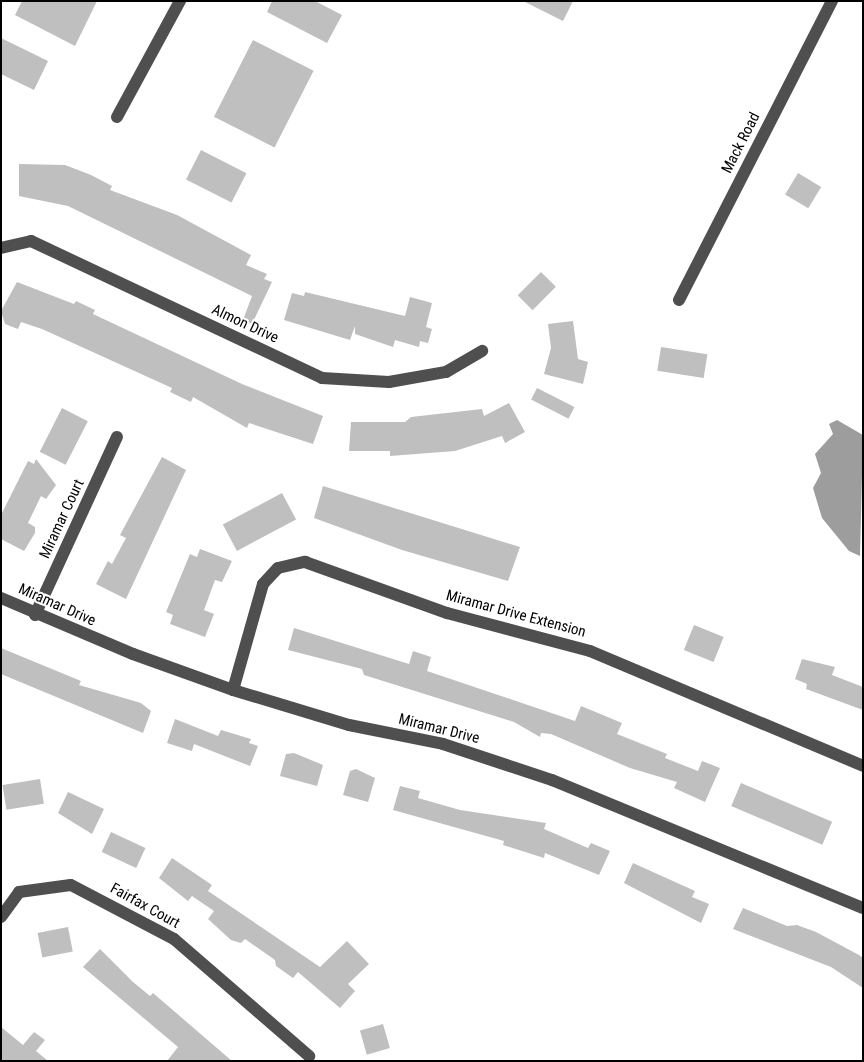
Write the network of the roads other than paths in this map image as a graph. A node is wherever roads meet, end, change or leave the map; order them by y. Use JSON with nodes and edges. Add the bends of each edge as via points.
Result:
{"nodes":[{"id":1,"x":180,"y":1,"type":"edge"},
{"id":2,"x":832,"y":1,"type":"edge"},
{"id":3,"x":117,"y":117,"type":"dead end"},
{"id":4,"x":1,"y":248,"type":"edge"},
{"id":5,"x":679,"y":300,"type":"dead end"},
{"id":6,"x":482,"y":351,"type":"dead end"},
{"id":7,"x":117,"y":437,"type":"dead end"},
{"id":8,"x":1,"y":598,"type":"edge"},
{"id":9,"x":35,"y":615,"type":"junction"},
{"id":10,"x":233,"y":690,"type":"junction"},
{"id":11,"x":863,"y":766,"type":"edge"},
{"id":12,"x":863,"y":908,"type":"edge"},
{"id":13,"x":1,"y":917,"type":"edge"},
{"id":14,"x":309,"y":1056,"type":"dead end"}],
"edges":[{"from":1,"to":3,"type":"street"},
{"from":2,"to":5,"type":"street","name":"Mack Road"},
{"from":4,"to":6,"type":"street","name":"Almon Drive","via":[[31,241],[322,378],[389,382],[446,372]]},
{"from":7,"to":9,"type":"street","name":"Miramar Court"},
{"from":8,"to":9,"type":"street","name":"Miramar Drive"},
{"from":9,"to":10,"type":"street","name":"Miramar Drive"},
{"from":10,"to":11,"type":"street","name":"Miramar Drive Extension","via":[[263,584],[278,568],[305,562],[447,613],[590,651]]},
{"from":10,"to":12,"type":"street","name":"Miramar Drive","via":[[349,725],[443,744],[552,780]]},
{"from":13,"to":14,"type":"street","name":"Fairfax Court","via":[[19,892],[71,885],[174,939]]}]}
